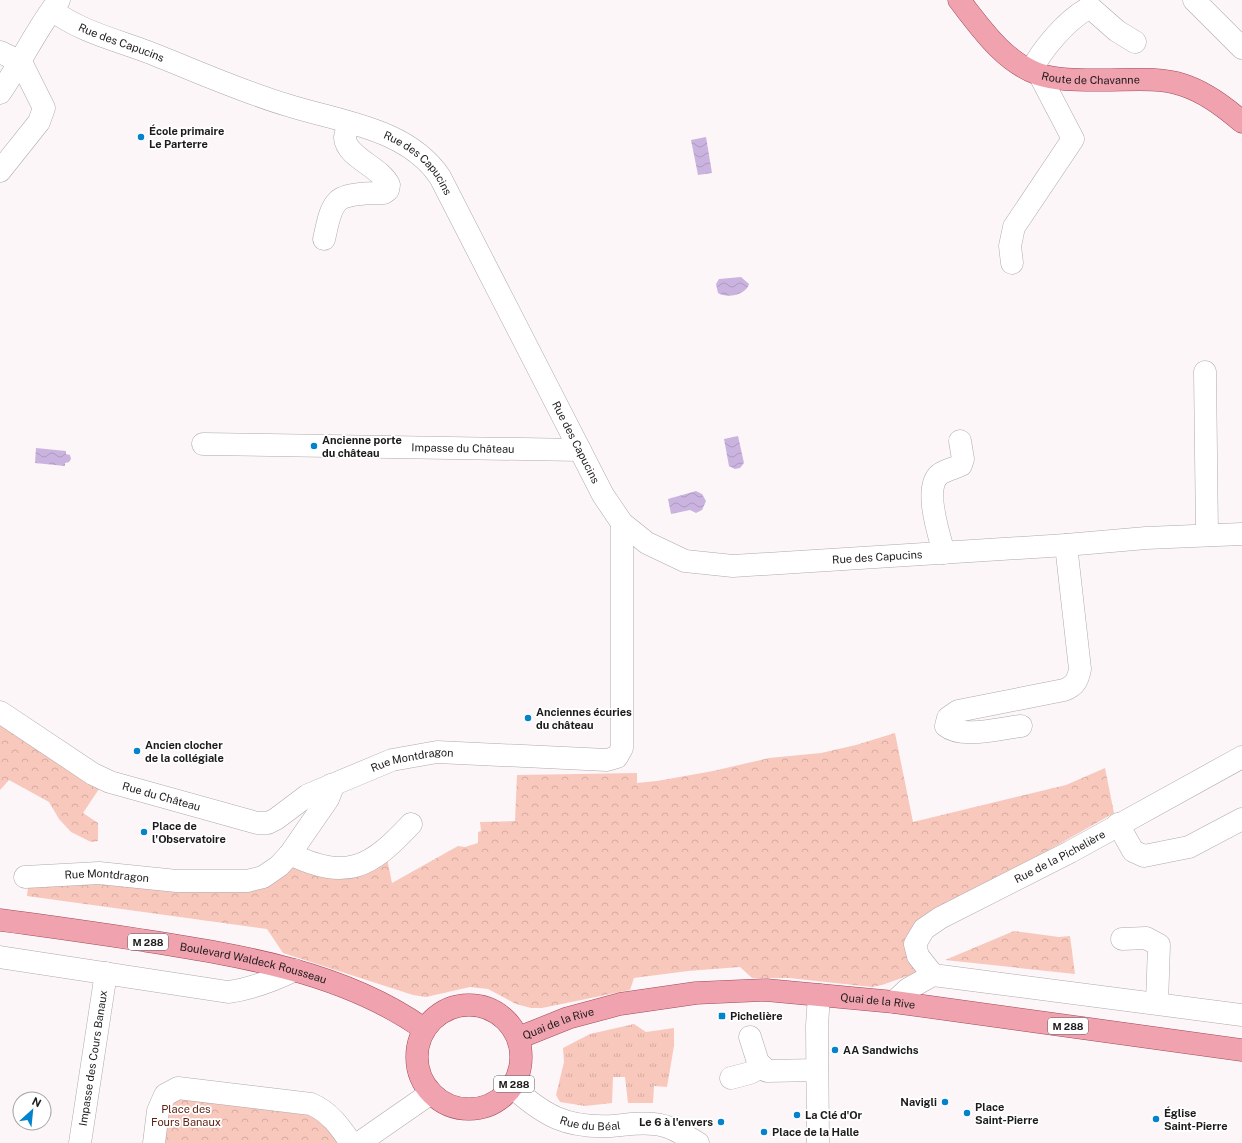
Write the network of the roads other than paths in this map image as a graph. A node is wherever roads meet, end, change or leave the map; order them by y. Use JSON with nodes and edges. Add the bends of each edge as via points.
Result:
{"nodes":[{"id":1,"x":959,"y":0,"type":"edge"},
{"id":2,"x":1194,"y":0,"type":"edge"},
{"id":3,"x":55,"y":5,"type":"edge"},
{"id":4,"x":1135,"y":42,"type":"dead end"},
{"id":5,"x":1242,"y":48,"type":"edge"},
{"id":6,"x":0,"y":52,"type":"edge"},
{"id":7,"x":21,"y":62,"type":"junction"},
{"id":8,"x":1035,"y":72,"type":"junction"},
{"id":9,"x":0,"y":93,"type":"edge"},
{"id":10,"x":1242,"y":122,"type":"edge"},
{"id":11,"x":349,"y":123,"type":"junction"},
{"id":12,"x":0,"y":171,"type":"edge"},
{"id":13,"x":324,"y":239,"type":"dead end"},
{"id":14,"x":1012,"y":263,"type":"dead end"},
{"id":15,"x":1205,"y":372,"type":"dead end"},
{"id":16,"x":960,"y":441,"type":"dead end"},
{"id":17,"x":203,"y":444,"type":"dead end"},
{"id":18,"x":580,"y":450,"type":"junction"},
{"id":19,"x":622,"y":523,"type":"junction"},
{"id":20,"x":1242,"y":534,"type":"edge"},
{"id":21,"x":1207,"y":535,"type":"junction"},
{"id":22,"x":1066,"y":545,"type":"junction"},
{"id":23,"x":944,"y":553,"type":"junction"},
{"id":24,"x":0,"y":712,"type":"edge"},
{"id":25,"x":1021,"y":726,"type":"dead end"},
{"id":26,"x":1242,"y":757,"type":"edge"},
{"id":27,"x":331,"y":786,"type":"junction"},
{"id":28,"x":1242,"y":820,"type":"edge"},
{"id":29,"x":411,"y":824,"type":"dead end"},
{"id":30,"x":1118,"y":824,"type":"junction"},
{"id":31,"x":290,"y":854,"type":"junction"},
{"id":32,"x":25,"y":877,"type":"dead end"},
{"id":33,"x":0,"y":920,"type":"edge"},
{"id":34,"x":1122,"y":939,"type":"dead end"},
{"id":35,"x":0,"y":957,"type":"edge"},
{"id":36,"x":295,"y":970,"type":"junction"},
{"id":37,"x":106,"y":973,"type":"junction"},
{"id":38,"x":933,"y":975,"type":"junction"},
{"id":39,"x":819,"y":995,"type":"junction"},
{"id":40,"x":894,"y":1002,"type":"junction"},
{"id":41,"x":1157,"y":1003,"type":"junction"},
{"id":42,"x":1242,"y":1015,"type":"edge"},
{"id":43,"x":424,"y":1029,"type":"junction"},
{"id":44,"x":750,"y":1037,"type":"dead end"},
{"id":45,"x":518,"y":1038,"type":"junction"},
{"id":46,"x":1242,"y":1050,"type":"edge"},
{"id":47,"x":761,"y":1067,"type":"junction"},
{"id":48,"x":817,"y":1070,"type":"junction"},
{"id":49,"x":731,"y":1078,"type":"dead end"},
{"id":50,"x":512,"y":1087,"type":"junction"},
{"id":51,"x":431,"y":1093,"type":"junction"},
{"id":52,"x":611,"y":1134,"type":"edge"},
{"id":53,"x":80,"y":1143,"type":"edge"},
{"id":54,"x":154,"y":1143,"type":"edge"},
{"id":55,"x":351,"y":1143,"type":"edge"},
{"id":56,"x":359,"y":1143,"type":"edge"},
{"id":57,"x":698,"y":1143,"type":"edge"},
{"id":58,"x":818,"y":1143,"type":"edge"}],
"edges":[{"from":1,"to":8,"type":"main road","name":"Route de Chavanne","via":[[1003,51]]},
{"from":2,"to":5,"type":"street"},
{"from":3,"to":7,"type":"street","via":[[42,22]]},
{"from":3,"to":11,"type":"street","name":"Rue des Capucins","via":[[76,25],[286,105]]},
{"from":4,"to":8,"type":"street","via":[[1116,31],[1092,9],[1087,9],[1038,56]]},
{"from":6,"to":7,"type":"street"},
{"from":7,"to":9,"type":"street"},
{"from":7,"to":12,"type":"street","via":[[44,108],[39,122]]},
{"from":8,"to":10,"type":"main road","name":"Route de Chavanne","via":[[1078,80],[1154,81],[1183,85],[1209,97]]},
{"from":8,"to":14,"type":"street","via":[[1073,139],[1014,227],[1010,246]]},
{"from":11,"to":13,"type":"street","via":[[345,138],[347,145],[383,176],[389,185],[388,190],[384,193],[348,196],[338,200]]},
{"from":11,"to":18,"type":"street","name":"Rue des Capucins","via":[[398,139],[430,164],[440,177]]},
{"from":15,"to":21,"type":"street"},
{"from":16,"to":23,"type":"street","via":[[963,459],[961,465],[940,474],[934,483],[932,496]]},
{"from":17,"to":18,"type":"street","name":"Impasse du Château"},
{"from":18,"to":19,"type":"street","name":"Rue des Capucins","via":[[603,495]]},
{"from":19,"to":23,"type":"street","name":"Rue des Capucins","via":[[647,543],[685,561],[733,566]]},
{"from":19,"to":27,"type":"street","name":"Rue Montdragon","via":[[622,748],[617,757],[607,760],[437,752],[392,760]]},
{"from":20,"to":21,"type":"street","name":"Rue des Capucins"},
{"from":21,"to":22,"type":"street","name":"Rue des Capucins"},
{"from":22,"to":23,"type":"street","name":"Rue des Capucins"},
{"from":22,"to":25,"type":"street","via":[[1080,669],[1078,680],[1072,687],[1064,690],[958,711],[948,718],[946,726],[965,733]]},
{"from":24,"to":27,"type":"street","name":"Rue du Château","via":[[93,774],[110,782],[257,823],[268,823],[308,795]]},
{"from":26,"to":30,"type":"street","name":"Rue de la Pichelière"},
{"from":27,"to":31,"type":"street","name":"Rue Montdragon","via":[[328,799]]},
{"from":28,"to":30,"type":"street","via":[[1189,847],[1144,856],[1133,851]]},
{"from":29,"to":31,"type":"street","via":[[385,850],[368,862],[346,868],[326,868]]},
{"from":30,"to":38,"type":"street","name":"Rue de la Pichelière","via":[[1070,852],[940,918],[924,929],[915,944],[918,956]]},
{"from":31,"to":32,"type":"street","name":"Rue Montdragon","via":[[279,866],[263,877],[246,881],[177,881],[99,873]]},
{"from":33,"to":36,"type":"main road","name":"Boulevard Waldeck Rousseau","number":"M 288","via":[[238,956]]},
{"from":34,"to":41,"type":"street","via":[[1146,938],[1159,945]]},
{"from":35,"to":37,"type":"street"},
{"from":36,"to":37,"type":"street","via":[[277,979],[228,992]]},
{"from":36,"to":43,"type":"main road","name":"Boulevard Waldeck Rousseau","number":"M 288","via":[[344,988],[397,1012]]},
{"from":37,"to":53,"type":"street","name":"Impasse des Cours Banaux"},
{"from":38,"to":40,"type":"street","via":[[908,989]]},
{"from":38,"to":41,"type":"street"},
{"from":39,"to":40,"type":"main road","name":"Quai de la Rive","number":"M 288"},
{"from":39,"to":45,"type":"main road","name":"Quai de la Rive","number":"M 288","via":[[752,990],[696,992],[658,997],[592,1010]]},
{"from":39,"to":48,"type":"street"},
{"from":40,"to":46,"type":"main road","name":"Quai de la Rive","number":"M 288"},
{"from":41,"to":42,"type":"street"},
{"from":43,"to":45,"type":"main road","number":"M 288","via":[[434,1017],[448,1008],[465,1004],[482,1005],[497,1012],[509,1023]]},
{"from":43,"to":51,"type":"main road","number":"M 288","via":[[417,1045],[416,1062],[421,1079]]},
{"from":44,"to":47,"type":"street"},
{"from":45,"to":50,"type":"main road","number":"M 288","via":[[521,1063]]},
{"from":47,"to":48,"type":"street","via":[[772,1072]]},
{"from":47,"to":49,"type":"street"},
{"from":48,"to":58,"type":"street"},
{"from":50,"to":51,"type":"main road","number":"M 288","via":[[495,1102],[473,1109],[443,1103]]},
{"from":50,"to":52,"type":"street","name":"Rue du Béal","via":[[538,1109],[567,1123]]},
{"from":51,"to":56,"type":"street"},
{"from":52,"to":57,"type":"street","name":"Rue du Béal","via":[[654,1124],[672,1128]]},
{"from":54,"to":55,"type":"street","via":[[158,1111],[165,1095],[178,1088],[311,1104],[322,1108],[333,1118]]}]}
